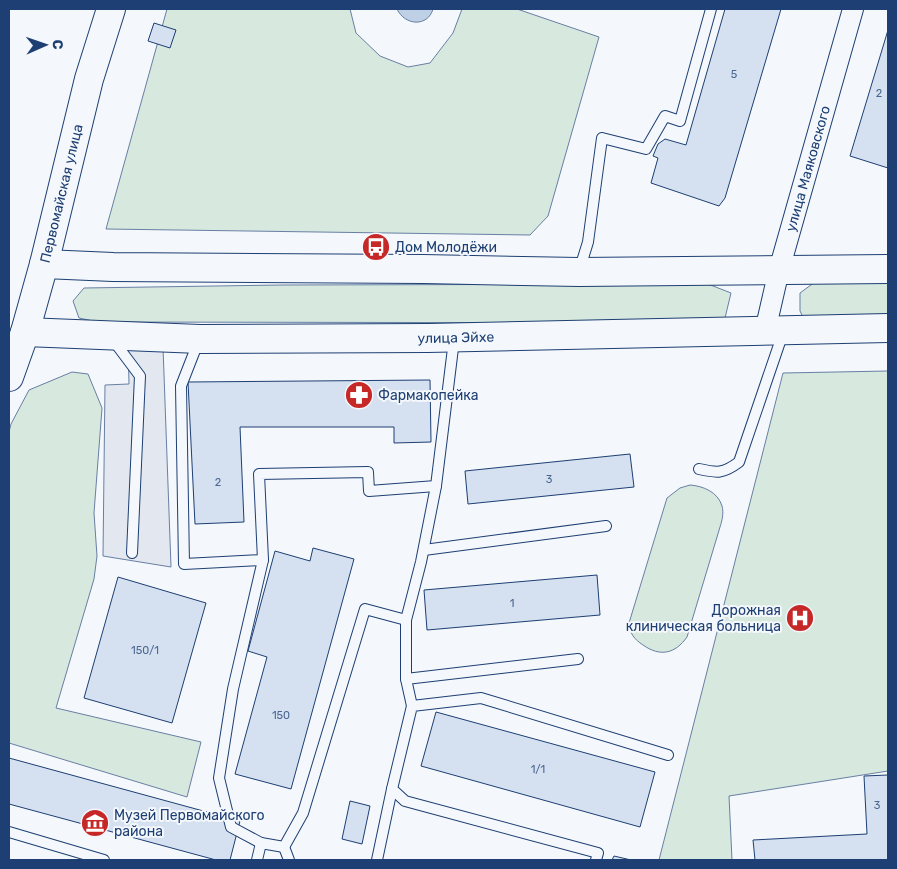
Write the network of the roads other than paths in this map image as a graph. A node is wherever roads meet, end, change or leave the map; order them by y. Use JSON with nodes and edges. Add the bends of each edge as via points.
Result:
{"nodes":[{"id":1,"x":112,"y":9,"type":"edge"},
{"id":2,"x":711,"y":9,"type":"edge"},
{"id":3,"x":853,"y":9,"type":"edge"},
{"id":4,"x":44,"y":264,"type":"junction"},
{"id":5,"x":888,"y":269,"type":"edge"},
{"id":6,"x":780,"y":270,"type":"junction"},
{"id":7,"x":579,"y":272,"type":"junction"},
{"id":8,"x":888,"y":328,"type":"edge"},
{"id":9,"x":774,"y":330,"type":"junction"},
{"id":10,"x":25,"y":332,"type":"junction"},
{"id":11,"x":110,"y":335,"type":"junction"},
{"id":12,"x":454,"y":337,"type":"junction"},
{"id":13,"x":200,"y":338,"type":"junction"},
{"id":14,"x":9,"y":377,"type":"edge"},
{"id":15,"x":699,"y":469,"type":"dead end"},
{"id":16,"x":436,"y":486,"type":"junction"},
{"id":17,"x":606,"y":526,"type":"dead end"},
{"id":18,"x":424,"y":550,"type":"junction"},
{"id":19,"x":132,"y":553,"type":"dead end"},
{"id":20,"x":262,"y":560,"type":"junction"},
{"id":21,"x":406,"y":620,"type":"junction"},
{"id":22,"x":578,"y":659,"type":"dead end"},
{"id":23,"x":406,"y":679,"type":"junction"},
{"id":24,"x":412,"y":706,"type":"junction"},
{"id":25,"x":668,"y":755,"type":"dead end"},
{"id":26,"x":392,"y":789,"type":"junction"},
{"id":27,"x":9,"y":832,"type":"edge"},
{"id":28,"x":262,"y":843,"type":"junction"},
{"id":29,"x":284,"y":847,"type":"junction"},
{"id":30,"x":104,"y":860,"type":"edge"},
{"id":31,"x":257,"y":860,"type":"edge"},
{"id":32,"x":290,"y":860,"type":"edge"},
{"id":33,"x":377,"y":860,"type":"edge"},
{"id":34,"x":596,"y":860,"type":"edge"}],
"edges":[{"from":1,"to":4,"type":"main road","name":"Первомайская улица","via":[[89,79]]},
{"from":2,"to":7,"type":"lane","via":[[680,121],[665,116],[646,149],[602,138],[588,242]]},
{"from":3,"to":6,"type":"street","name":"улица Маяковского"},
{"from":4,"to":7,"type":"main road"},
{"from":4,"to":10,"type":"main road","name":"Первомайская улица"},
{"from":5,"to":6,"type":"main road"},
{"from":6,"to":7,"type":"main road"},
{"from":6,"to":9,"type":"street","name":"улица Маяковского"},
{"from":8,"to":9,"type":"main road","name":"улица Эйхе"},
{"from":9,"to":12,"type":"main road","name":"улица Эйхе"},
{"from":9,"to":15,"type":"lane","via":[[739,462],[716,473]]},
{"from":10,"to":11,"type":"main road","name":"улица Эйхе"},
{"from":10,"to":14,"type":"main road","name":"Первомайская улица"},
{"from":11,"to":13,"type":"main road","name":"улица Эйхе"},
{"from":11,"to":19,"type":"lane","via":[[140,376]]},
{"from":12,"to":13,"type":"main road","name":"улица Эйхе"},
{"from":12,"to":16,"type":"lane"},
{"from":13,"to":20,"type":"lane","via":[[181,386],[184,564]]},
{"from":16,"to":18,"type":"lane"},
{"from":16,"to":20,"type":"lane","via":[[369,491],[368,472],[259,474]]},
{"from":17,"to":18,"type":"lane"},
{"from":18,"to":21,"type":"lane"},
{"from":20,"to":28,"type":"lane","via":[[233,690],[219,778],[231,827]]},
{"from":21,"to":23,"type":"lane"},
{"from":21,"to":29,"type":"lane","via":[[365,609],[303,813]]},
{"from":22,"to":23,"type":"lane"},
{"from":23,"to":24,"type":"lane"},
{"from":24,"to":25,"type":"lane","via":[[481,698]]},
{"from":24,"to":26,"type":"lane"},
{"from":26,"to":33,"type":"lane"},
{"from":26,"to":34,"type":"lane","via":[[405,801],[598,853]]},
{"from":27,"to":30,"type":"lane"},
{"from":28,"to":29,"type":"lane"},
{"from":28,"to":31,"type":"lane"},
{"from":29,"to":32,"type":"lane"}]}
